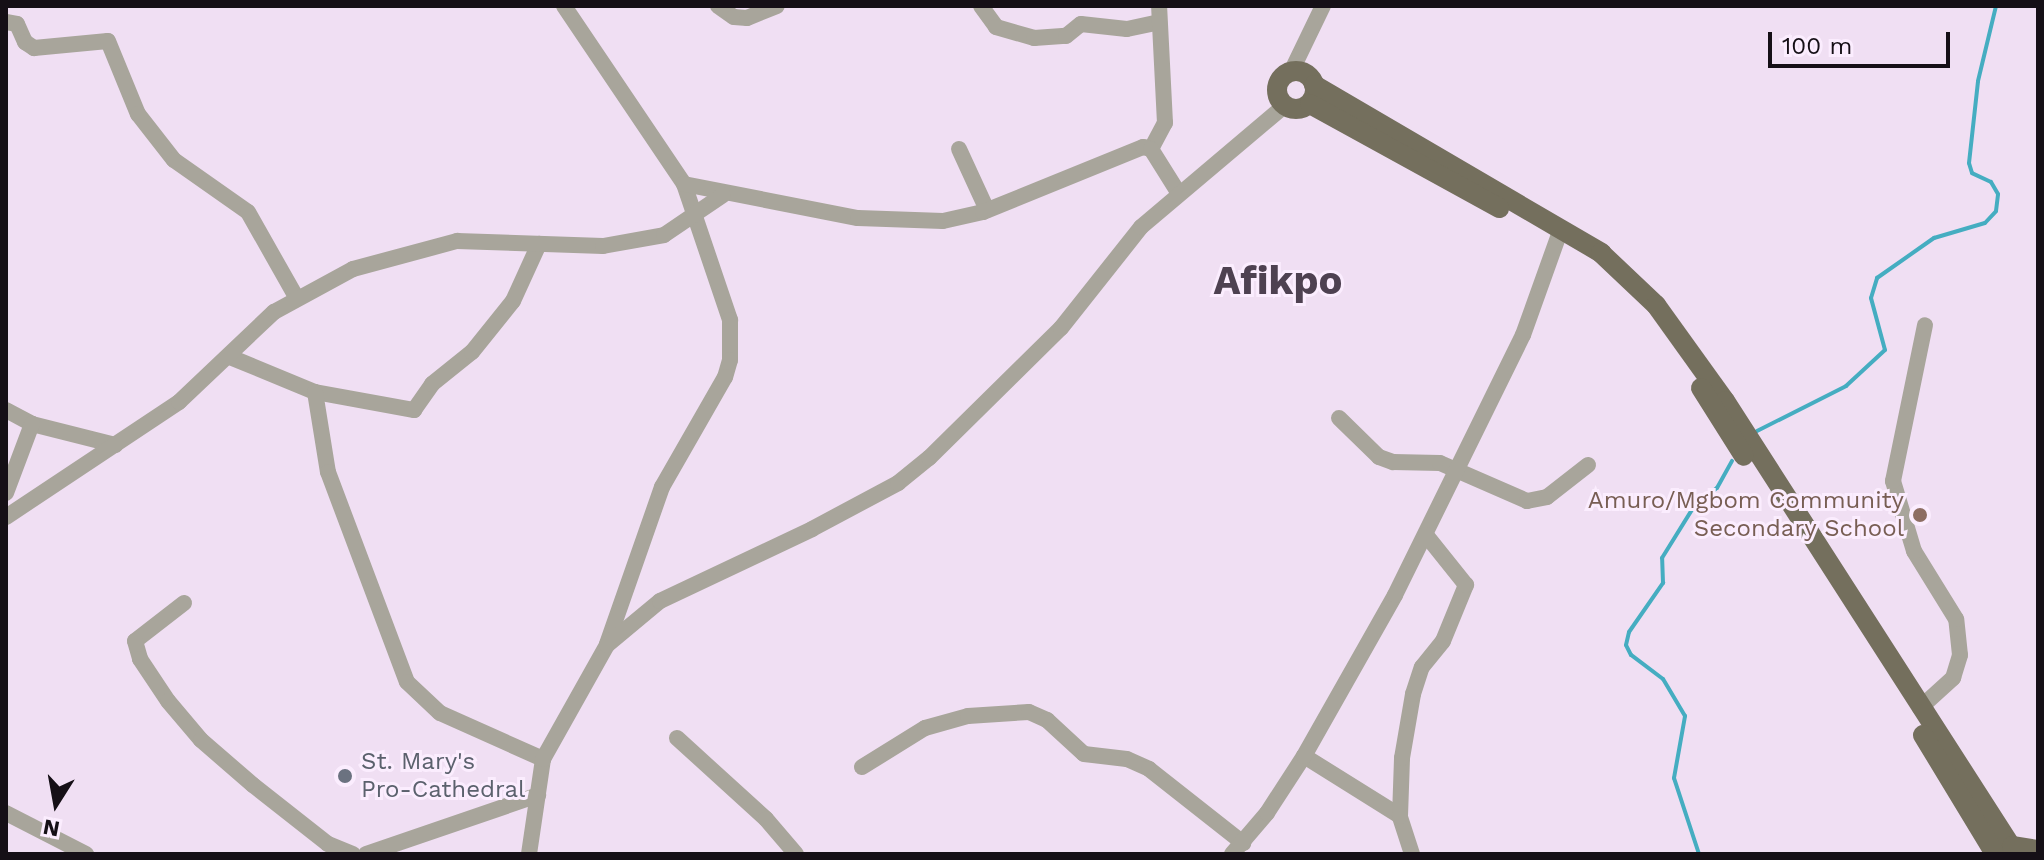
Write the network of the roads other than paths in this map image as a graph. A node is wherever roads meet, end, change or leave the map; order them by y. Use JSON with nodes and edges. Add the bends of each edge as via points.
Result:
{"nodes":[{"id":1,"x":564,"y":6,"type":"edge"},
{"id":2,"x":585,"y":6,"type":"edge"},
{"id":3,"x":718,"y":6,"type":"edge"},
{"id":4,"x":777,"y":6,"type":"edge"},
{"id":5,"x":981,"y":6,"type":"edge"},
{"id":6,"x":1323,"y":6,"type":"edge"},
{"id":7,"x":1159,"y":14,"type":"edge"},
{"id":8,"x":6,"y":22,"type":"edge"},
{"id":9,"x":576,"y":23,"type":"junction"},
{"id":10,"x":1292,"y":70,"type":"junction"},
{"id":11,"x":1312,"y":94,"type":"junction"},
{"id":12,"x":1284,"y":106,"type":"junction"},
{"id":13,"x":959,"y":149,"type":"dead end"},
{"id":14,"x":1151,"y":149,"type":"junction"},
{"id":15,"x":684,"y":184,"type":"junction"},
{"id":16,"x":1178,"y":192,"type":"junction"},
{"id":17,"x":723,"y":195,"type":"junction"},
{"id":18,"x":987,"y":210,"type":"junction"},
{"id":19,"x":693,"y":219,"type":"junction"},
{"id":20,"x":1559,"y":234,"type":"junction"},
{"id":21,"x":539,"y":244,"type":"junction"},
{"id":22,"x":296,"y":297,"type":"junction"},
{"id":23,"x":1925,"y":325,"type":"dead end"},
{"id":24,"x":230,"y":357,"type":"junction"},
{"id":25,"x":315,"y":392,"type":"junction"},
{"id":26,"x":6,"y":410,"type":"edge"},
{"id":27,"x":1339,"y":418,"type":"dead end"},
{"id":28,"x":32,"y":424,"type":"junction"},
{"id":29,"x":115,"y":445,"type":"junction"},
{"id":30,"x":10,"y":464,"type":"edge"},
{"id":31,"x":1588,"y":465,"type":"dead end"},
{"id":32,"x":1458,"y":471,"type":"junction"},
{"id":33,"x":6,"y":493,"type":"edge"},
{"id":34,"x":6,"y":517,"type":"edge"},
{"id":35,"x":1426,"y":535,"type":"junction"},
{"id":36,"x":625,"y":593,"type":"junction"},
{"id":37,"x":184,"y":603,"type":"dead end"},
{"id":38,"x":655,"y":605,"type":"junction"},
{"id":39,"x":607,"y":645,"type":"junction"},
{"id":40,"x":1920,"y":708,"type":"junction"},
{"id":41,"x":677,"y":738,"type":"dead end"},
{"id":42,"x":1304,"y":756,"type":"junction"},
{"id":43,"x":543,"y":759,"type":"junction"},
{"id":44,"x":862,"y":767,"type":"dead end"},
{"id":45,"x":538,"y":795,"type":"junction"},
{"id":46,"x":6,"y":813,"type":"edge"},
{"id":47,"x":1400,"y":816,"type":"junction"},
{"id":48,"x":1237,"y":849,"type":"edge"},
{"id":49,"x":2038,"y":850,"type":"edge"},
{"id":50,"x":2008,"y":851,"type":"edge"},
{"id":51,"x":86,"y":854,"type":"edge"},
{"id":52,"x":353,"y":854,"type":"edge"},
{"id":53,"x":366,"y":854,"type":"edge"},
{"id":54,"x":529,"y":854,"type":"edge"},
{"id":55,"x":796,"y":854,"type":"edge"},
{"id":56,"x":1412,"y":854,"type":"edge"}],
"edges":[{"from":1,"to":9,"type":"street"},
{"from":2,"to":9,"type":"street"},
{"from":3,"to":4,"type":"street","via":[[734,17],[747,18]]},
{"from":5,"to":7,"type":"street","via":[[996,27],[1034,38],[1066,36],[1081,24],[1127,29]]},
{"from":6,"to":10,"type":"street"},
{"from":7,"to":14,"type":"street","via":[[1165,123]]},
{"from":8,"to":22,"type":"street","via":[[17,24],[34,48],[108,41],[138,114],[174,160],[248,212]]},
{"from":9,"to":15,"type":"street"},
{"from":10,"to":11,"type":"main road","via":[[1306,74]]},
{"from":10,"to":12,"type":"main road","via":[[1277,87]]},
{"from":11,"to":12,"type":"main road","via":[[1298,109]]},
{"from":11,"to":20,"type":"main road"},
{"from":12,"to":16,"type":"street"},
{"from":13,"to":18,"type":"street"},
{"from":14,"to":16,"type":"street"},
{"from":14,"to":18,"type":"street","via":[[1129,150]]},
{"from":15,"to":17,"type":"street"},
{"from":15,"to":19,"type":"street"},
{"from":16,"to":38,"type":"street","via":[[1141,227],[1061,328],[898,483]]},
{"from":17,"to":18,"type":"street","via":[[909,222],[943,221]]},
{"from":17,"to":19,"type":"street"},
{"from":19,"to":21,"type":"street","via":[[664,235],[603,246]]},
{"from":19,"to":36,"type":"street","via":[[730,320],[730,360],[715,398],[662,487]]},
{"from":20,"to":32,"type":"street","via":[[1523,335]]},
{"from":20,"to":40,"type":"main road","via":[[1626,273],[1685,343]]},
{"from":20,"to":50,"type":"main road","via":[[1619,280],[1677,350]]},
{"from":21,"to":22,"type":"street","via":[[457,241],[399,253]]},
{"from":21,"to":25,"type":"street","via":[[513,301],[472,352],[432,384],[420,408]]},
{"from":22,"to":24,"type":"street"},
{"from":23,"to":40,"type":"street","via":[[1893,481],[1914,551],[1956,619],[1960,655],[1953,678]]},
{"from":24,"to":25,"type":"street"},
{"from":24,"to":29,"type":"street","via":[[179,402]]},
{"from":25,"to":43,"type":"street","via":[[328,472],[407,682],[440,713]]},
{"from":26,"to":28,"type":"street"},
{"from":27,"to":32,"type":"street","via":[[1379,457],[1410,463],[1428,460]]},
{"from":28,"to":29,"type":"street"},
{"from":28,"to":30,"type":"street"},
{"from":29,"to":34,"type":"street"},
{"from":30,"to":33,"type":"street"},
{"from":31,"to":32,"type":"street","via":[[1538,502],[1511,497]]},
{"from":32,"to":35,"type":"street"},
{"from":35,"to":42,"type":"street"},
{"from":35,"to":47,"type":"street","via":[[1466,585],[1413,694],[1402,758]]},
{"from":36,"to":38,"type":"street","via":[[636,604]]},
{"from":36,"to":39,"type":"street"},
{"from":37,"to":52,"type":"street","via":[[135,641],[140,659],[168,701],[253,785],[328,844]]},
{"from":38,"to":39,"type":"street"},
{"from":39,"to":43,"type":"street"},
{"from":40,"to":50,"type":"main road"},
{"from":41,"to":55,"type":"street","via":[[766,819]]},
{"from":42,"to":47,"type":"street"},
{"from":42,"to":48,"type":"street"},
{"from":43,"to":45,"type":"street"},
{"from":44,"to":48,"type":"street","via":[[925,728],[968,716],[1029,712],[1047,720],[1084,754],[1127,759],[1149,769]]},
{"from":45,"to":53,"type":"street"},
{"from":45,"to":54,"type":"street"},
{"from":46,"to":51,"type":"street"},
{"from":47,"to":56,"type":"street"},
{"from":49,"to":50,"type":"main road"}]}
